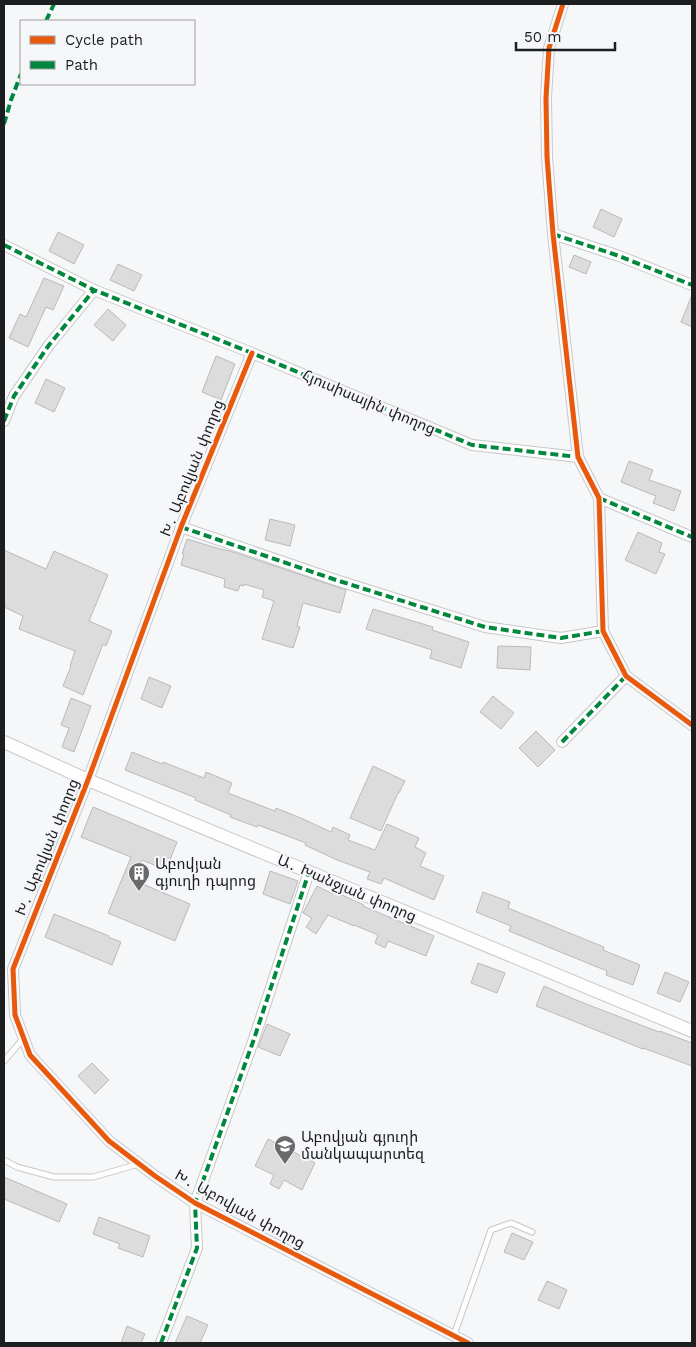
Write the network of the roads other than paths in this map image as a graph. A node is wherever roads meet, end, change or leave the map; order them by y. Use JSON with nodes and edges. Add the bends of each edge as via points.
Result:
{"nodes":[{"id":1,"x":563,"y":4,"type":"edge"},
{"id":2,"x":553,"y":234,"type":"junction"},
{"id":3,"x":4,"y":245,"type":"edge"},
{"id":4,"x":692,"y":286,"type":"edge"},
{"id":5,"x":94,"y":290,"type":"junction"},
{"id":6,"x":252,"y":352,"type":"junction"},
{"id":7,"x":4,"y":421,"type":"edge"},
{"id":8,"x":578,"y":457,"type":"junction"},
{"id":9,"x":599,"y":498,"type":"junction"},
{"id":10,"x":181,"y":527,"type":"junction"},
{"id":11,"x":692,"y":536,"type":"edge"},
{"id":12,"x":603,"y":631,"type":"junction"},
{"id":13,"x":626,"y":676,"type":"junction"},
{"id":14,"x":692,"y":725,"type":"edge"},
{"id":15,"x":4,"y":742,"type":"edge"},
{"id":16,"x":562,"y":742,"type":"dead end"},
{"id":17,"x":88,"y":780,"type":"junction"},
{"id":18,"x":309,"y":872,"type":"junction"},
{"id":19,"x":692,"y":1031,"type":"edge"},
{"id":20,"x":24,"y":1038,"type":"junction"},
{"id":21,"x":4,"y":1061,"type":"edge"},
{"id":22,"x":4,"y":1160,"type":"edge"},
{"id":23,"x":139,"y":1164,"type":"junction"},
{"id":24,"x":195,"y":1202,"type":"junction"},
{"id":25,"x":532,"y":1232,"type":"dead end"},
{"id":26,"x":454,"y":1336,"type":"junction"},
{"id":27,"x":161,"y":1343,"type":"edge"},
{"id":28,"x":468,"y":1343,"type":"edge"}],
"edges":[{"from":1,"to":2,"type":"street","via":[[549,48],[546,98]]},
{"from":2,"to":4,"type":"street","via":[[619,256]]},
{"from":2,"to":8,"type":"street"},
{"from":3,"to":5,"type":"street","name":"Հյուսիսային փողոց"},
{"from":5,"to":6,"type":"street","name":"Հյուսիսային փողոց"},
{"from":5,"to":7,"type":"street","via":[[49,344],[14,396]]},
{"from":6,"to":8,"type":"street","name":"Հյուսիսային փողոց","via":[[472,445]]},
{"from":6,"to":10,"type":"street","name":"Խ․ Աբովյան փողոց"},
{"from":8,"to":9,"type":"street"},
{"from":9,"to":11,"type":"street"},
{"from":9,"to":12,"type":"street"},
{"from":10,"to":12,"type":"street","via":[[485,627],[561,638]]},
{"from":10,"to":17,"type":"street","name":"Խ․ Աբովյան փողոց"},
{"from":12,"to":13,"type":"street"},
{"from":13,"to":14,"type":"street"},
{"from":13,"to":16,"type":"street"},
{"from":15,"to":17,"type":"street","name":"Ա․ Խանջյան փողոց"},
{"from":17,"to":18,"type":"street","name":"Ա․ Խանջյան փողոց"},
{"from":17,"to":20,"type":"street","name":"Խ․ Աբովյան փողոց","via":[[13,969],[15,1015]]},
{"from":18,"to":19,"type":"street","name":"Ա․ Խանջյան փողոց"},
{"from":18,"to":24,"type":"street","name":"Խ․ Աբովյան փողոց","via":[[254,1039]]},
{"from":20,"to":21,"type":"lane"},
{"from":20,"to":23,"type":"street","name":"Խ․ Աբովյան փողոց","via":[[36,1062],[109,1141]]},
{"from":22,"to":23,"type":"lane","via":[[54,1177],[93,1177]]},
{"from":23,"to":24,"type":"street","name":"Խ․ Աբովյան փողոց"},
{"from":24,"to":26,"type":"street","name":"Խ․ Աբովյան փողոց"},
{"from":24,"to":27,"type":"street","name":"Խ․ Աբովյան փողոց","via":[[197,1248]]},
{"from":25,"to":26,"type":"lane","via":[[511,1223],[491,1230]]},
{"from":26,"to":28,"type":"street","name":"Խ․ Աբովյան փողոց"}]}
